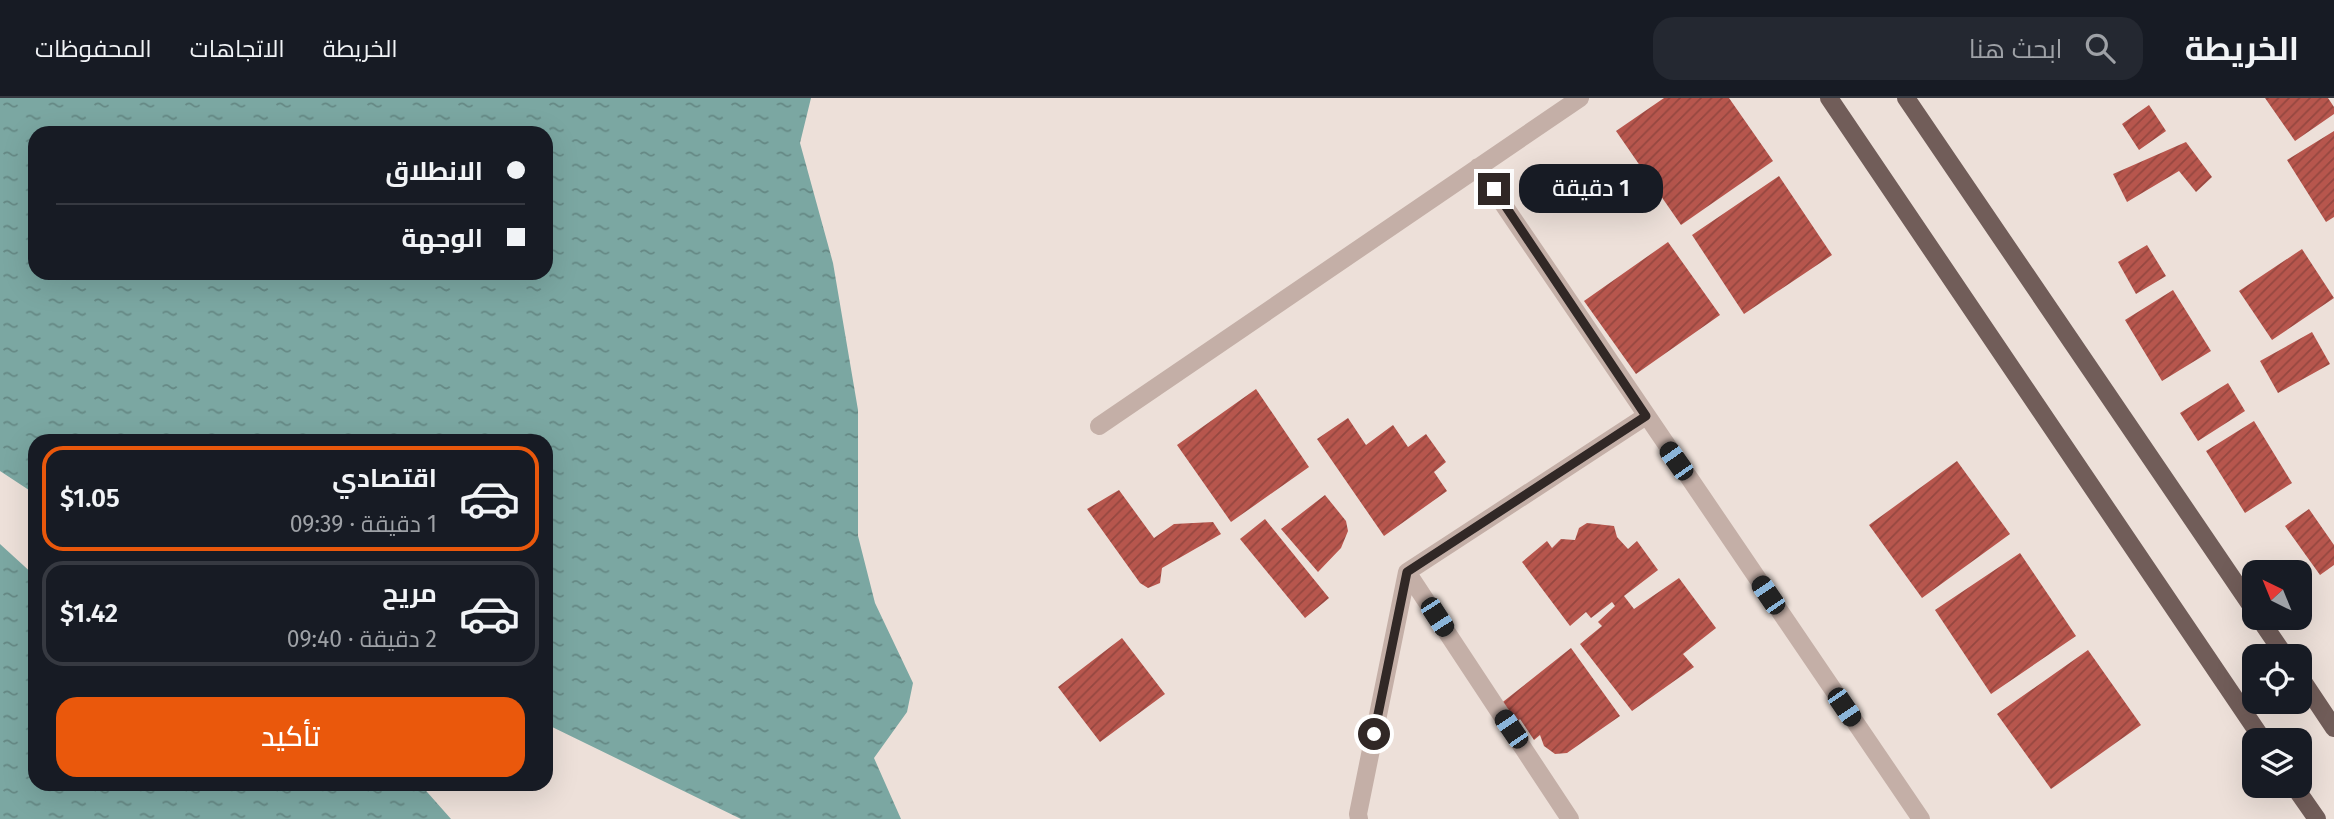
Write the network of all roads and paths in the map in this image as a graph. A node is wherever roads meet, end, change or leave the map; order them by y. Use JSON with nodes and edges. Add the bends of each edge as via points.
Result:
{"nodes":[{"id":1,"x":1580,"y":98,"type":"edge"},
{"id":2,"x":1829,"y":98,"type":"edge"},
{"id":3,"x":1906,"y":98,"type":"edge"},
{"id":4,"x":1478,"y":167,"type":"junction"},
{"id":5,"x":1646,"y":416,"type":"junction"},
{"id":6,"x":1099,"y":426,"type":"dead end"},
{"id":7,"x":1407,"y":572,"type":"junction"},
{"id":8,"x":2242,"y":592,"type":"edge"},
{"id":9,"x":2312,"y":695,"type":"edge"},
{"id":10,"x":2255,"y":728,"type":"edge"},
{"id":11,"x":2334,"y":728,"type":"edge"},
{"id":12,"x":2302,"y":798,"type":"edge"},
{"id":13,"x":1359,"y":819,"type":"edge"},
{"id":14,"x":1570,"y":819,"type":"edge"},
{"id":15,"x":1921,"y":819,"type":"edge"},
{"id":16,"x":2316,"y":819,"type":"edge"}],
"edges":[{"from":1,"to":4,"type":"street"},
{"from":2,"to":10,"type":"main road"},
{"from":3,"to":8,"type":"main road"},
{"from":4,"to":5,"type":"street"},
{"from":4,"to":6,"type":"street"},
{"from":5,"to":7,"type":"street"},
{"from":5,"to":15,"type":"street"},
{"from":7,"to":13,"type":"street"},
{"from":7,"to":14,"type":"street"},
{"from":9,"to":11,"type":"main road"},
{"from":12,"to":16,"type":"main road"}]}
